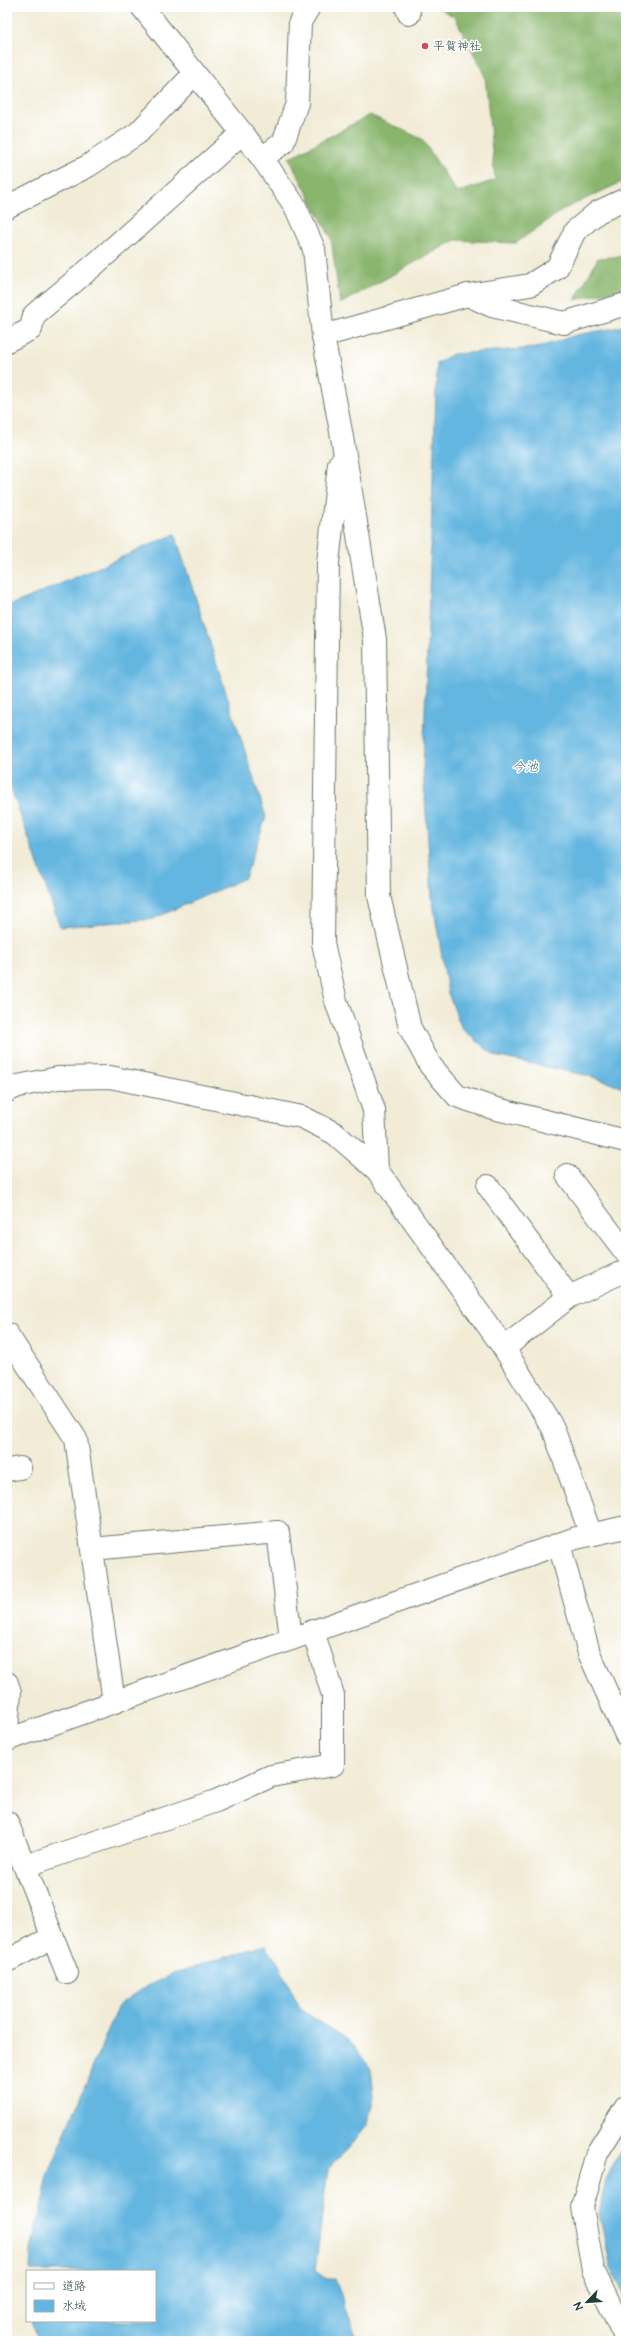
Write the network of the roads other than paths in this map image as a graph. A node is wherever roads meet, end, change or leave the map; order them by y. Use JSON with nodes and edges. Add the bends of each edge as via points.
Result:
{"nodes":[{"id":1,"x":142,"y":7,"type":"edge"},
{"id":2,"x":309,"y":7,"type":"edge"},
{"id":3,"x":194,"y":74,"type":"junction"},
{"id":4,"x":242,"y":134,"type":"junction"},
{"id":5,"x":262,"y":158,"type":"junction"},
{"id":6,"x":626,"y":199,"type":"edge"},
{"id":7,"x":7,"y":207,"type":"edge"},
{"id":8,"x":468,"y":295,"type":"junction"},
{"id":9,"x":626,"y":304,"type":"edge"},
{"id":10,"x":323,"y":336,"type":"junction"},
{"id":11,"x":7,"y":341,"type":"edge"},
{"id":12,"x":342,"y":437,"type":"junction"},
{"id":13,"x":7,"y":1091,"type":"edge"},
{"id":14,"x":626,"y":1141,"type":"edge"},
{"id":15,"x":377,"y":1170,"type":"junction"},
{"id":16,"x":567,"y":1175,"type":"dead end"},
{"id":17,"x":488,"y":1186,"type":"dead end"},
{"id":18,"x":626,"y":1252,"type":"edge"},
{"id":19,"x":626,"y":1272,"type":"edge"},
{"id":20,"x":569,"y":1297,"type":"junction"},
{"id":21,"x":7,"y":1334,"type":"edge"},
{"id":22,"x":504,"y":1348,"type":"junction"},
{"id":23,"x":626,"y":1527,"type":"edge"},
{"id":24,"x":591,"y":1535,"type":"junction"},
{"id":25,"x":559,"y":1544,"type":"junction"},
{"id":26,"x":92,"y":1549,"type":"junction"},
{"id":27,"x":313,"y":1631,"type":"junction"},
{"id":28,"x":291,"y":1639,"type":"junction"},
{"id":29,"x":7,"y":1682,"type":"edge"},
{"id":30,"x":114,"y":1702,"type":"junction"},
{"id":31,"x":7,"y":1730,"type":"edge"},
{"id":32,"x":626,"y":1735,"type":"edge"},
{"id":33,"x":7,"y":1740,"type":"edge"},
{"id":34,"x":7,"y":1822,"type":"edge"},
{"id":35,"x":25,"y":1866,"type":"junction"},
{"id":36,"x":53,"y":1937,"type":"junction"},
{"id":37,"x":7,"y":1962,"type":"edge"},
{"id":38,"x":67,"y":1973,"type":"dead end"},
{"id":39,"x":626,"y":2107,"type":"edge"},
{"id":40,"x":626,"y":2339,"type":"edge"}],
"edges":[{"from":1,"to":3,"type":"street"},
{"from":2,"to":5,"type":"street","via":[[300,22],[297,103],[283,143]]},
{"from":3,"to":4,"type":"street"},
{"from":3,"to":7,"type":"street","via":[[138,133],[88,166]]},
{"from":4,"to":5,"type":"street"},
{"from":4,"to":11,"type":"street","via":[[34,315],[31,329]]},
{"from":5,"to":10,"type":"street","via":[[295,206],[314,249]]},
{"from":6,"to":8,"type":"street","via":[[598,212],[575,231],[557,268],[535,282]]},
{"from":8,"to":9,"type":"street","via":[[492,306],[564,323]]},
{"from":8,"to":10,"type":"street"},
{"from":10,"to":12,"type":"street"},
{"from":12,"to":14,"type":"street","via":[[375,639],[378,896],[410,1028],[430,1065],[457,1096],[493,1108]]},
{"from":12,"to":15,"type":"street","via":[[328,563],[322,943],[336,1001],[374,1110]]},
{"from":13,"to":15,"type":"street","via":[[18,1086],[58,1078],[110,1077],[302,1117],[334,1133]]},
{"from":15,"to":22,"type":"street"},
{"from":16,"to":18,"type":"street"},
{"from":17,"to":20,"type":"street"},
{"from":19,"to":20,"type":"street"},
{"from":20,"to":22,"type":"street"},
{"from":21,"to":26,"type":"street","via":[[76,1439]]},
{"from":22,"to":24,"type":"street","via":[[553,1428]]},
{"from":23,"to":24,"type":"street"},
{"from":24,"to":25,"type":"street"},
{"from":25,"to":27,"type":"street"},
{"from":25,"to":32,"type":"street","via":[[589,1653]]},
{"from":26,"to":28,"type":"street","via":[[278,1532]]},
{"from":26,"to":30,"type":"street"},
{"from":27,"to":28,"type":"street"},
{"from":27,"to":35,"type":"street","via":[[333,1695],[333,1765],[270,1776],[216,1801]]},
{"from":28,"to":30,"type":"street"},
{"from":29,"to":31,"type":"street","via":[[10,1692]]},
{"from":30,"to":33,"type":"street"},
{"from":34,"to":35,"type":"street"},
{"from":35,"to":36,"type":"street"},
{"from":36,"to":37,"type":"street"},
{"from":36,"to":38,"type":"street"},
{"from":39,"to":40,"type":"street","via":[[597,2153],[582,2207],[593,2270]]}]}
